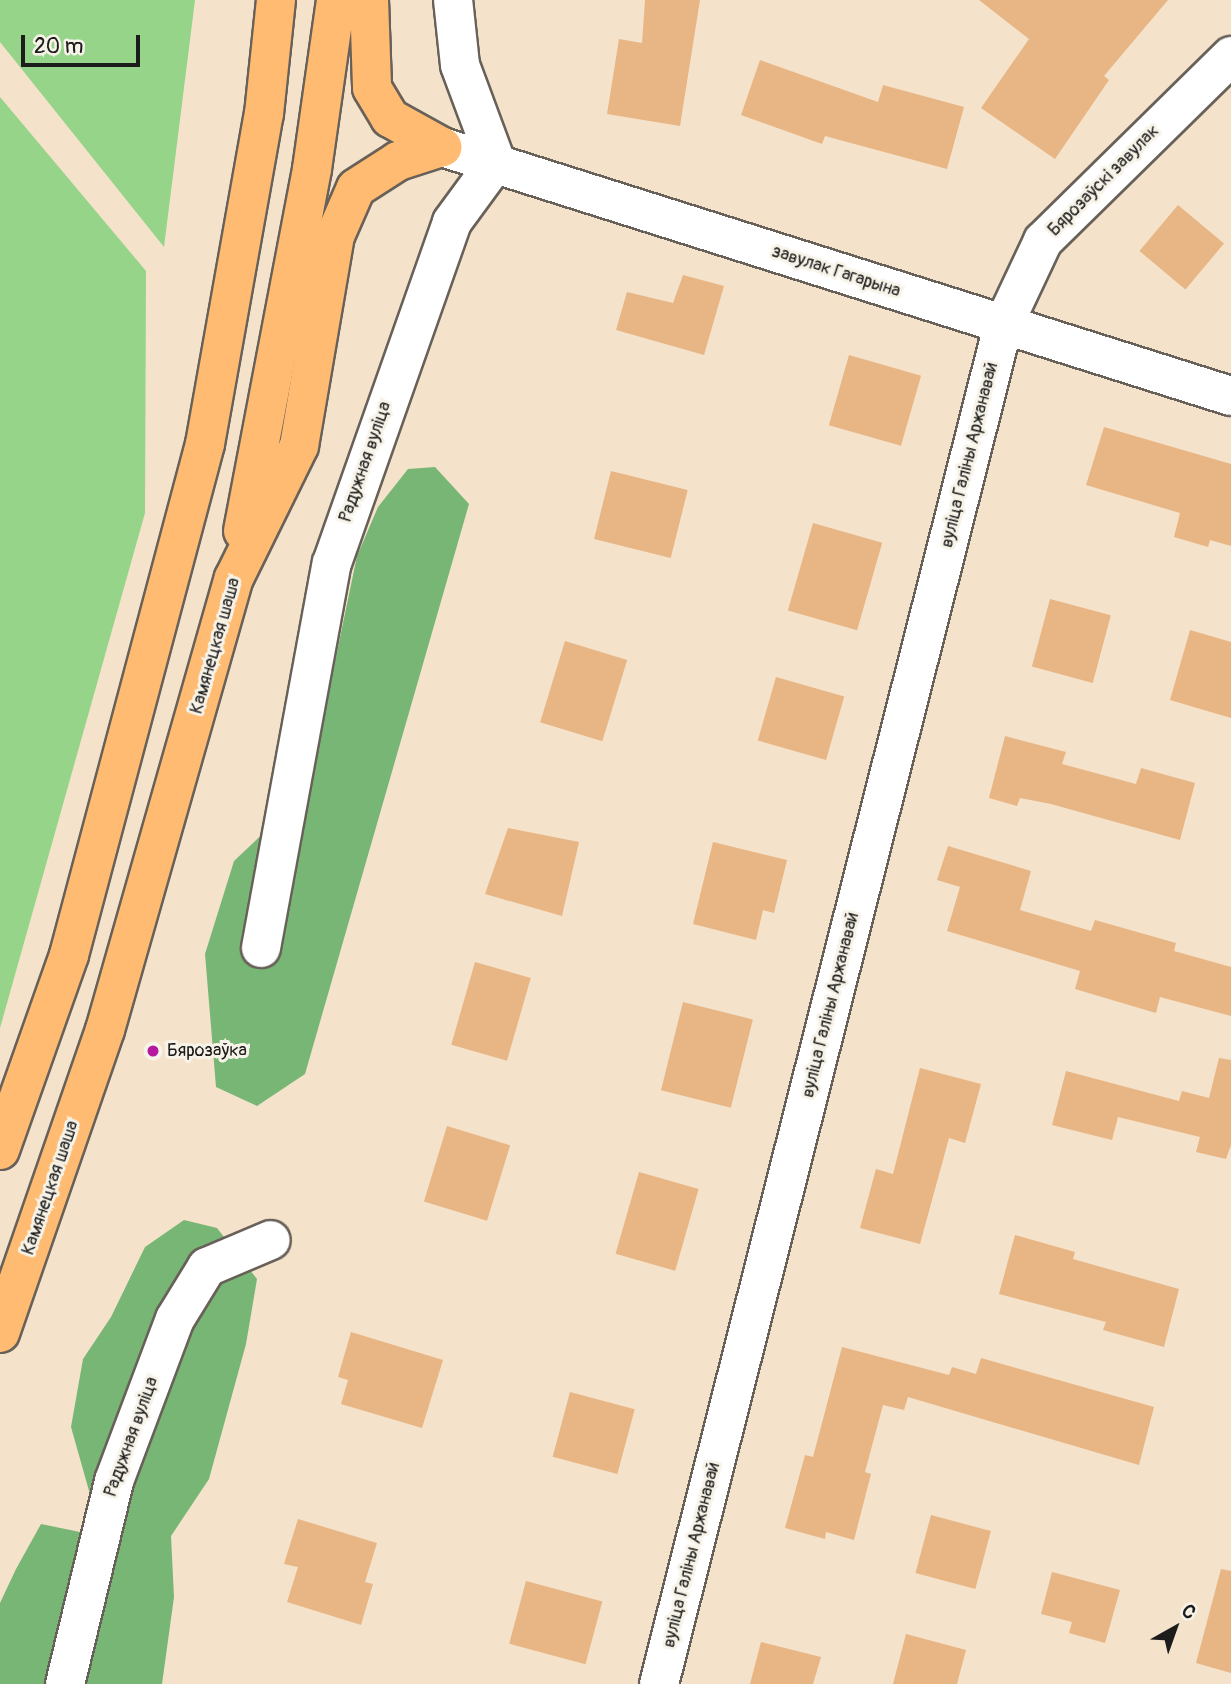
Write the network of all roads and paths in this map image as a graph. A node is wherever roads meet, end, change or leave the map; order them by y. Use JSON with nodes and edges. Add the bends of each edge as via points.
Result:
{"nodes":[{"id":1,"x":276,"y":0,"type":"edge"},
{"id":2,"x":335,"y":0,"type":"edge"},
{"id":3,"x":369,"y":0,"type":"edge"},
{"id":4,"x":453,"y":0,"type":"edge"},
{"id":5,"x":1231,"y":56,"type":"edge"},
{"id":6,"x":442,"y":147,"type":"junction"},
{"id":7,"x":496,"y":162,"type":"junction"},
{"id":8,"x":1003,"y":326,"type":"junction"},
{"id":9,"x":1231,"y":396,"type":"edge"},
{"id":10,"x":234,"y":578,"type":"junction"},
{"id":11,"x":261,"y":948,"type":"dead end"},
{"id":12,"x":0,"y":1150,"type":"edge"},
{"id":13,"x":271,"y":1240,"type":"dead end"},
{"id":14,"x":0,"y":1332,"type":"edge"},
{"id":15,"x":65,"y":1684,"type":"edge"},
{"id":16,"x":659,"y":1684,"type":"edge"}],
"edges":[{"from":1,"to":12,"type":"main road","via":[[264,114],[205,444],[69,955]]},
{"from":2,"to":10,"type":"main road","via":[[313,169]]},
{"from":3,"to":6,"type":"main road","via":[[372,88],[390,118]]},
{"from":4,"to":7,"type":"street","via":[[460,65]]},
{"from":5,"to":8,"type":"street","name":"Бярозаўскі завулак","via":[[1043,242]]},
{"from":6,"to":7,"type":"street","name":"завулак Гагарына"},
{"from":6,"to":10,"type":"main road","name":"Камянецкая шаша","via":[[398,161],[356,188],[334,236],[299,446]]},
{"from":7,"to":8,"type":"street","name":"завулак Гагарына"},
{"from":7,"to":11,"type":"street","name":"Радужная вуліца","via":[[452,222],[332,563]]},
{"from":8,"to":9,"type":"street","name":"завулак Гагарына"},
{"from":8,"to":16,"type":"street","name":"вуліца Галіны Аржанавай"},
{"from":10,"to":14,"type":"main road","name":"Камянецкая шаша","via":[[106,1030]]},
{"from":13,"to":15,"type":"street","name":"Радужная вуліца","via":[[208,1267],[175,1319],[114,1481]]}]}
